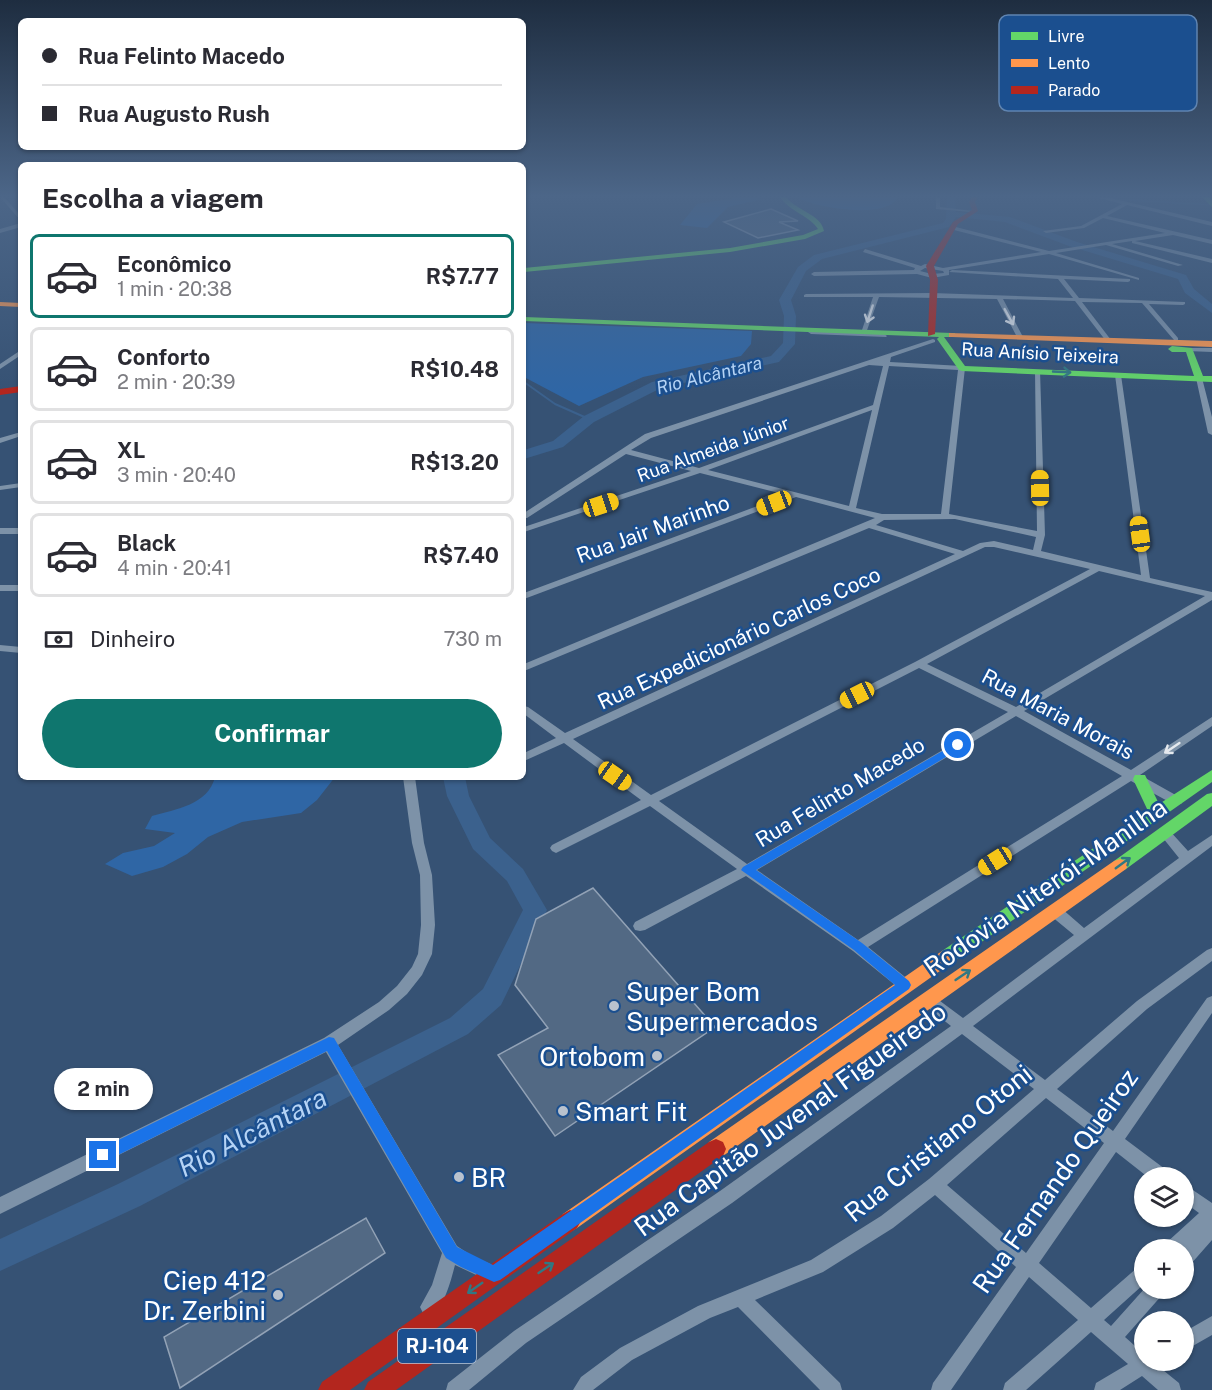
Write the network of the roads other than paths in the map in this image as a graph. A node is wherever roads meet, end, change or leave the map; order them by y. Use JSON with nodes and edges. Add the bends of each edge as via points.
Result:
{"nodes":[{"id":1,"x":605,"y":262,"type":"edge"},
{"id":2,"x":903,"y":262,"type":"edge"},
{"id":3,"x":936,"y":262,"type":"edge"},
{"id":4,"x":984,"y":262,"type":"edge"},
{"id":5,"x":1080,"y":262,"type":"edge"},
{"id":6,"x":1165,"y":262,"type":"edge"},
{"id":7,"x":1180,"y":266,"type":"dead end"},
{"id":8,"x":526,"y":270,"type":"edge"},
{"id":9,"x":932,"y":270,"type":"junction"},
{"id":10,"x":814,"y":274,"type":"dead end"},
{"id":11,"x":1060,"y":277,"type":"junction"},
{"id":12,"x":932,"y":295,"type":"junction"},
{"id":13,"x":806,"y":296,"type":"dead end"},
{"id":14,"x":876,"y":296,"type":"junction"},
{"id":15,"x":998,"y":296,"type":"junction"},
{"id":16,"x":1076,"y":299,"type":"junction"},
{"id":17,"x":1143,"y":301,"type":"junction"},
{"id":18,"x":1183,"y":303,"type":"dead end"},
{"id":19,"x":0,"y":304,"type":"edge"},
{"id":20,"x":18,"y":305,"type":"edge"},
{"id":21,"x":526,"y":319,"type":"edge"},
{"id":22,"x":808,"y":330,"type":"junction"},
{"id":23,"x":864,"y":332,"type":"junction"},
{"id":24,"x":884,"y":336,"type":"junction"},
{"id":25,"x":1176,"y":339,"type":"dead end"},
{"id":26,"x":937,"y":340,"type":"junction"},
{"id":27,"x":1022,"y":340,"type":"junction"},
{"id":28,"x":1108,"y":340,"type":"junction"},
{"id":29,"x":1212,"y":344,"type":"edge"},
{"id":30,"x":1189,"y":350,"type":"junction"},
{"id":31,"x":1212,"y":350,"type":"edge"},
{"id":32,"x":18,"y":354,"type":"edge"},
{"id":33,"x":889,"y":355,"type":"junction"},
{"id":34,"x":866,"y":363,"type":"junction"},
{"id":35,"x":887,"y":365,"type":"junction"},
{"id":36,"x":0,"y":368,"type":"edge"},
{"id":37,"x":962,"y":368,"type":"junction"},
{"id":38,"x":1038,"y":371,"type":"junction"},
{"id":39,"x":1118,"y":375,"type":"junction"},
{"id":40,"x":1205,"y":379,"type":"edge"},
{"id":41,"x":18,"y":389,"type":"edge"},
{"id":42,"x":0,"y":392,"type":"edge"},
{"id":43,"x":877,"y":406,"type":"junction"},
{"id":44,"x":1212,"y":433,"type":"edge"},
{"id":45,"x":18,"y":435,"type":"edge"},
{"id":46,"x":0,"y":442,"type":"edge"},
{"id":47,"x":18,"y":442,"type":"edge"},
{"id":48,"x":624,"y":451,"type":"junction"},
{"id":49,"x":701,"y":470,"type":"junction"},
{"id":50,"x":18,"y":486,"type":"edge"},
{"id":51,"x":0,"y":488,"type":"edge"},
{"id":52,"x":795,"y":495,"type":"junction"},
{"id":53,"x":852,"y":509,"type":"junction"},
{"id":54,"x":527,"y":513,"type":"edge"},
{"id":55,"x":945,"y":516,"type":"junction"},
{"id":56,"x":882,"y":517,"type":"junction"},
{"id":57,"x":548,"y":522,"type":"junction"},
{"id":58,"x":868,"y":525,"type":"junction"},
{"id":59,"x":526,"y":529,"type":"edge"},
{"id":60,"x":0,"y":531,"type":"edge"},
{"id":61,"x":18,"y":531,"type":"edge"},
{"id":62,"x":1041,"y":535,"type":"junction"},
{"id":63,"x":966,"y":552,"type":"junction"},
{"id":64,"x":1036,"y":553,"type":"junction"},
{"id":65,"x":1098,"y":568,"type":"junction"},
{"id":66,"x":1146,"y":580,"type":"junction"},
{"id":67,"x":0,"y":588,"type":"edge"},
{"id":68,"x":18,"y":588,"type":"edge"},
{"id":69,"x":526,"y":595,"type":"edge"},
{"id":70,"x":1212,"y":596,"type":"edge"},
{"id":71,"x":0,"y":648,"type":"edge"},
{"id":72,"x":18,"y":650,"type":"edge"},
{"id":73,"x":919,"y":664,"type":"junction"},
{"id":74,"x":526,"y":667,"type":"edge"},
{"id":75,"x":526,"y":710,"type":"edge"},
{"id":76,"x":1015,"y":711,"type":"junction"},
{"id":77,"x":1212,"y":721,"type":"edge"},
{"id":78,"x":564,"y":739,"type":"junction"},
{"id":79,"x":526,"y":756,"type":"edge"},
{"id":80,"x":1212,"y":775,"type":"edge"},
{"id":81,"x":1136,"y":777,"type":"junction"},
{"id":82,"x":410,"y":780,"type":"edge"},
{"id":83,"x":650,"y":800,"type":"junction"},
{"id":84,"x":1177,"y":801,"type":"junction"},
{"id":85,"x":1209,"y":803,"type":"edge"},
{"id":86,"x":1157,"y":815,"type":"junction"},
{"id":87,"x":1165,"y":833,"type":"junction"},
{"id":88,"x":1212,"y":840,"type":"edge"},
{"id":89,"x":556,"y":848,"type":"dead end"},
{"id":90,"x":1187,"y":858,"type":"junction"},
{"id":91,"x":747,"y":870,"type":"junction"},
{"id":92,"x":1056,"y":912,"type":"junction"},
{"id":93,"x":640,"y":926,"type":"dead end"},
{"id":94,"x":1083,"y":934,"type":"junction"},
{"id":95,"x":858,"y":947,"type":"junction"},
{"id":96,"x":1212,"y":954,"type":"edge"},
{"id":97,"x":905,"y":985,"type":"junction"},
{"id":98,"x":927,"y":999,"type":"junction"},
{"id":99,"x":1212,"y":1002,"type":"edge"},
{"id":100,"x":961,"y":1027,"type":"junction"},
{"id":101,"x":332,"y":1047,"type":"junction"},
{"id":102,"x":1044,"y":1090,"type":"junction"},
{"id":103,"x":1148,"y":1167,"type":"edge"},
{"id":104,"x":935,"y":1185,"type":"junction"},
{"id":105,"x":1194,"y":1200,"type":"edge"},
{"id":106,"x":0,"y":1206,"type":"edge"},
{"id":107,"x":1212,"y":1213,"type":"edge"},
{"id":108,"x":1212,"y":1227,"type":"edge"},
{"id":109,"x":1183,"y":1239,"type":"edge"},
{"id":110,"x":1194,"y":1248,"type":"edge"},
{"id":111,"x":452,"y":1252,"type":"junction"},
{"id":112,"x":494,"y":1274,"type":"junction"},
{"id":113,"x":1134,"y":1282,"type":"edge"},
{"id":114,"x":741,"y":1298,"type":"junction"},
{"id":115,"x":1147,"y":1299,"type":"edge"},
{"id":116,"x":1212,"y":1325,"type":"edge"},
{"id":117,"x":420,"y":1326,"type":"junction"},
{"id":118,"x":1194,"y":1336,"type":"edge"},
{"id":119,"x":1112,"y":1338,"type":"junction"},
{"id":120,"x":1134,"y":1371,"type":"edge"},
{"id":121,"x":330,"y":1390,"type":"edge"},
{"id":122,"x":376,"y":1390,"type":"edge"},
{"id":123,"x":455,"y":1390,"type":"edge"},
{"id":124,"x":582,"y":1390,"type":"edge"},
{"id":125,"x":833,"y":1390,"type":"edge"},
{"id":126,"x":940,"y":1390,"type":"edge"},
{"id":127,"x":1012,"y":1390,"type":"edge"},
{"id":128,"x":1103,"y":1390,"type":"edge"},
{"id":129,"x":1172,"y":1390,"type":"edge"}],
"edges":[{"from":1,"to":8,"type":"main road"},
{"from":2,"to":9,"type":"street"},
{"from":3,"to":9,"type":"main road"},
{"from":4,"to":9,"type":"street"},
{"from":5,"to":11,"type":"street","via":[[1137,279]]},
{"from":6,"to":7,"type":"street"},
{"from":9,"to":10,"type":"street"},
{"from":9,"to":11,"type":"street"},
{"from":9,"to":12,"type":"main road"},
{"from":11,"to":16,"type":"street"},
{"from":12,"to":14,"type":"street"},
{"from":12,"to":15,"type":"street"},
{"from":12,"to":26,"type":"main road"},
{"from":13,"to":14,"type":"street"},
{"from":14,"to":23,"type":"street","one_way":true},
{"from":15,"to":16,"type":"street"},
{"from":15,"to":27,"type":"street","one_way":true},
{"from":16,"to":17,"type":"street"},
{"from":16,"to":28,"type":"street"},
{"from":17,"to":18,"type":"street"},
{"from":17,"to":25,"type":"street"},
{"from":19,"to":20,"type":"main road"},
{"from":21,"to":22,"type":"main road"},
{"from":22,"to":23,"type":"main road"},
{"from":22,"to":24,"type":"street"},
{"from":23,"to":24,"type":"main road"},
{"from":23,"to":26,"type":"main road"},
{"from":24,"to":26,"type":"main road"},
{"from":26,"to":27,"type":"main road"},
{"from":26,"to":33,"type":"street"},
{"from":26,"to":37,"type":"main road"},
{"from":27,"to":28,"type":"main road"},
{"from":27,"to":30,"type":"main road"},
{"from":28,"to":29,"type":"main road"},
{"from":30,"to":31,"type":"street"},
{"from":30,"to":40,"type":"main road"},
{"from":32,"to":36,"type":"street"},
{"from":33,"to":34,"type":"street"},
{"from":33,"to":35,"type":"street"},
{"from":34,"to":35,"type":"street","name":"Rua Anísio Teixeira"},
{"from":34,"to":48,"type":"street","via":[[675,425]]},
{"from":35,"to":37,"type":"street","name":"Rua Anísio Teixeira"},
{"from":35,"to":43,"type":"street"},
{"from":37,"to":38,"type":"main road","name":"Rua Anísio Teixeira"},
{"from":37,"to":55,"type":"street"},
{"from":38,"to":39,"type":"main road","name":"Rua Anísio Teixeira","one_way":true},
{"from":38,"to":62,"type":"street"},
{"from":39,"to":40,"type":"main road","name":"Rua Anísio Teixeira"},
{"from":39,"to":66,"type":"street"},
{"from":40,"to":44,"type":"street"},
{"from":41,"to":42,"type":"main road"},
{"from":43,"to":49,"type":"street","name":"Rua Almeida Júnior"},
{"from":43,"to":53,"type":"street"},
{"from":45,"to":46,"type":"street"},
{"from":46,"to":47,"type":"street"},
{"from":48,"to":49,"type":"street"},
{"from":48,"to":54,"type":"street"},
{"from":49,"to":52,"type":"street"},
{"from":49,"to":57,"type":"street","name":"Rua Almeida Júnior"},
{"from":50,"to":51,"type":"street"},
{"from":52,"to":53,"type":"street"},
{"from":52,"to":69,"type":"street","name":"Rua Jair Marinho"},
{"from":53,"to":56,"type":"street"},
{"from":54,"to":57,"type":"street"},
{"from":55,"to":56,"type":"street"},
{"from":55,"to":62,"type":"street"},
{"from":56,"to":58,"type":"street"},
{"from":57,"to":59,"type":"street","name":"Rua Almeida Júnior"},
{"from":58,"to":63,"type":"street"},
{"from":58,"to":74,"type":"street"},
{"from":60,"to":61,"type":"street"},
{"from":62,"to":64,"type":"street"},
{"from":63,"to":64,"type":"street","via":[[994,544]]},
{"from":63,"to":78,"type":"street","name":"Rua Expedicionário Carlos Coco"},
{"from":64,"to":65,"type":"street"},
{"from":65,"to":66,"type":"street"},
{"from":65,"to":73,"type":"street"},
{"from":66,"to":70,"type":"street"},
{"from":67,"to":68,"type":"street"},
{"from":70,"to":76,"type":"street","name":"Rua Felinto Macedo"},
{"from":71,"to":72,"type":"street"},
{"from":73,"to":76,"type":"street","name":"Rua Maria Morais"},
{"from":73,"to":83,"type":"street"},
{"from":75,"to":78,"type":"street"},
{"from":76,"to":81,"type":"street","name":"Rua Maria Morais"},
{"from":76,"to":91,"type":"street","name":"Rua Felinto Macedo"},
{"from":77,"to":81,"type":"street","one_way":true},
{"from":78,"to":79,"type":"street","name":"Rua Expedicionário Carlos Coco"},
{"from":78,"to":83,"type":"street"},
{"from":80,"to":84,"type":"main road","name":"Rodovia Niterói-Manilha","number":"RJ-104"},
{"from":81,"to":84,"type":"street","name":"Rua Maria Morais"},
{"from":81,"to":86,"type":"main road","via":[[1147,790]]},
{"from":81,"to":95,"type":"street"},
{"from":82,"to":101,"type":"street","via":[[426,875],[425,954],[402,990]]},
{"from":83,"to":89,"type":"street"},
{"from":83,"to":91,"type":"street"},
{"from":84,"to":86,"type":"main road","name":"Rodovia Niterói-Manilha","number":"RJ-104"},
{"from":85,"to":87,"type":"main road","name":"Rodovia Niterói-Manilha","number":"RJ-104"},
{"from":86,"to":97,"type":"main road","name":"Rodovia Niterói-Manilha","number":"RJ-104"},
{"from":87,"to":90,"type":"street"},
{"from":92,"to":87,"type":"main road","name":"Rodovia Niterói-Manilha","number":"RJ-104","one_way":true},
{"from":88,"to":90,"type":"street","name":"Rua Capitão Juvenal Figueiredo"},
{"from":90,"to":94,"type":"street","name":"Rua Capitão Juvenal Figueiredo"},
{"from":91,"to":93,"type":"street","name":"Rua Felinto Macedo"},
{"from":91,"to":95,"type":"street"},
{"from":92,"to":94,"type":"street"},
{"from":98,"to":92,"type":"main road","name":"Rodovia Niterói-Manilha","number":"RJ-104","one_way":true},
{"from":94,"to":100,"type":"street","name":"Rua Capitão Juvenal Figueiredo"},
{"from":95,"to":97,"type":"street"},
{"from":96,"to":102,"type":"street","name":"Rua Cristiano Otoni","via":[[1142,1005]]},
{"from":97,"to":112,"type":"main road","name":"Rodovia Niterói-Manilha","number":"RJ-104"},
{"from":98,"to":100,"type":"street"},
{"from":122,"to":98,"type":"main road","name":"Rodovia Niterói-Manilha","number":"RJ-104","one_way":true},
{"from":99,"to":126,"type":"street","name":"Rua Fernando Queiroz"},
{"from":100,"to":102,"type":"street"},
{"from":100,"to":123,"type":"street","name":"Rua Capitão Juvenal Figueiredo","via":[[726,1197],[520,1337]]},
{"from":101,"to":106,"type":"street"},
{"from":101,"to":111,"type":"street"},
{"from":102,"to":103,"type":"street"},
{"from":102,"to":104,"type":"street","name":"Rua Cristiano Otoni"},
{"from":104,"to":114,"type":"street","name":"Rua Cristiano Otoni","via":[[887,1222],[817,1266]]},
{"from":104,"to":119,"type":"street"},
{"from":105,"to":107,"type":"street"},
{"from":107,"to":109,"type":"street"},
{"from":108,"to":110,"type":"street"},
{"from":111,"to":112,"type":"street"},
{"from":111,"to":117,"type":"street"},
{"from":112,"to":117,"type":"main road","name":"Rodovia Niterói-Manilha","number":"RJ-104","one_way":true},
{"from":113,"to":127,"type":"street"},
{"from":114,"to":124,"type":"street","name":"Rua Cristiano Otoni","via":[[704,1312],[626,1354]]},
{"from":114,"to":125,"type":"street"},
{"from":115,"to":119,"type":"street"},
{"from":116,"to":118,"type":"street"},
{"from":117,"to":121,"type":"main road","name":"Rodovia Niterói-Manilha","number":"RJ-104"},
{"from":119,"to":129,"type":"street"},
{"from":120,"to":128,"type":"street"}]}
